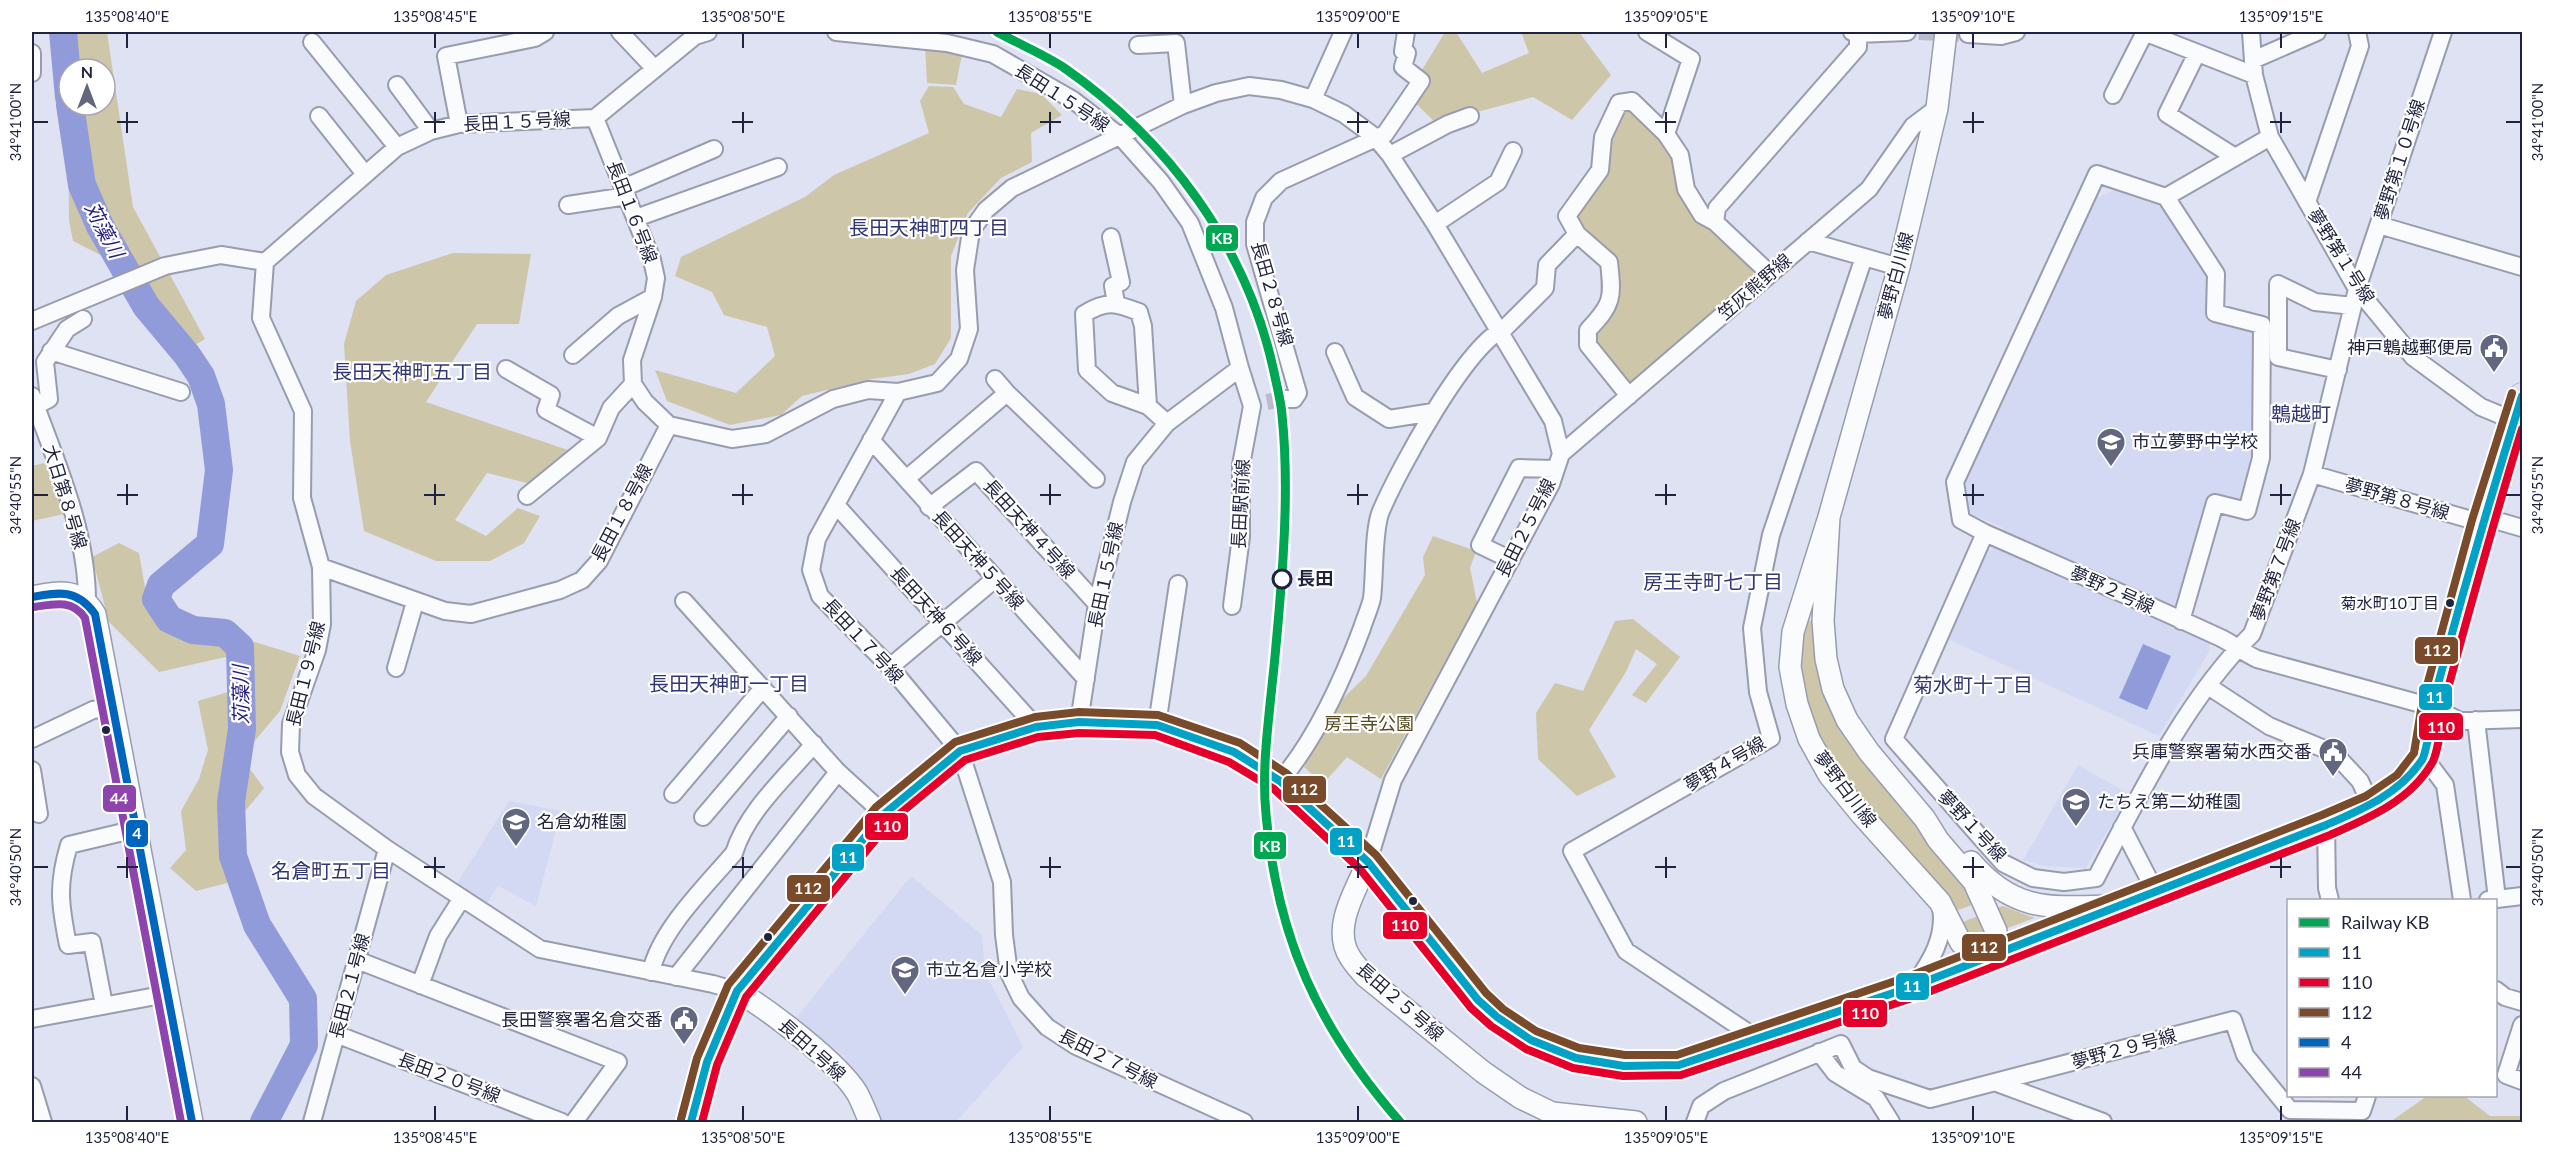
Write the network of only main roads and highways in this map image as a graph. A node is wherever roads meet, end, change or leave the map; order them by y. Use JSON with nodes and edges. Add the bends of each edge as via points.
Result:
{"nodes":[{"id":1,"x":2523,"y":396,"type":"edge"},
{"id":2,"x":2519,"y":423,"type":"edge"},
{"id":3,"x":691,"y":1122,"type":"edge"}],
"edges":[{"from":1,"to":2,"type":"main road"},
{"from":2,"to":3,"type":"main road","via":[[2483,520],[2432,707],[2424,757],[2404,783],[2371,805],[2326,825],[1914,986],[1679,1065],[1624,1066],[1576,1058],[1531,1040],[1478,1000],[1368,862],[1280,781],[1234,753],[1157,725],[1079,722],[1036,727],[960,751],[884,814],[737,991],[707,1062]]}]}
